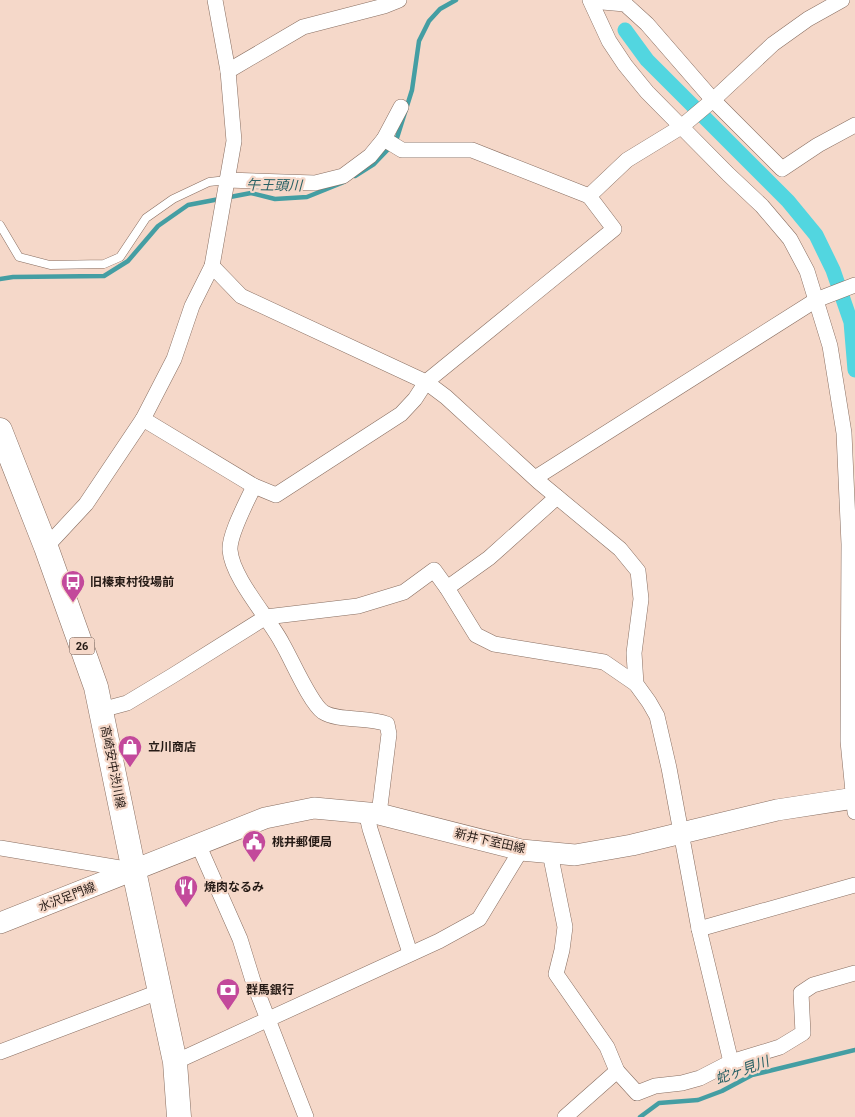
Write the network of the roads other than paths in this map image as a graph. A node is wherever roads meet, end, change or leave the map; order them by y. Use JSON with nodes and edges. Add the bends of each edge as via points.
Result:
{"nodes":[{"id":1,"x":215,"y":0,"type":"edge"},
{"id":2,"x":399,"y":0,"type":"edge"},
{"id":3,"x":842,"y":0,"type":"edge"},
{"id":4,"x":590,"y":1,"type":"edge"},
{"id":5,"x":228,"y":71,"type":"junction"},
{"id":6,"x":712,"y":100,"type":"junction"},
{"id":7,"x":401,"y":107,"type":"dead end"},
{"id":8,"x":855,"y":125,"type":"edge"},
{"id":9,"x":681,"y":127,"type":"junction"},
{"id":10,"x":384,"y":139,"type":"junction"},
{"id":11,"x":226,"y":184,"type":"junction"},
{"id":12,"x":589,"y":196,"type":"junction"},
{"id":13,"x":0,"y":225,"type":"edge"},
{"id":14,"x":212,"y":266,"type":"junction"},
{"id":15,"x":855,"y":285,"type":"edge"},
{"id":16,"x":816,"y":300,"type":"junction"},
{"id":17,"x":426,"y":382,"type":"junction"},
{"id":18,"x":143,"y":419,"type":"junction"},
{"id":19,"x":0,"y":430,"type":"edge"},
{"id":20,"x":535,"y":478,"type":"junction"},
{"id":21,"x":254,"y":486,"type":"junction"},
{"id":22,"x":557,"y":497,"type":"junction"},
{"id":23,"x":852,"y":544,"type":"edge"},
{"id":24,"x":46,"y":547,"type":"junction"},
{"id":25,"x":447,"y":588,"type":"junction"},
{"id":26,"x":266,"y":617,"type":"junction"},
{"id":27,"x":636,"y":684,"type":"junction"},
{"id":28,"x":101,"y":710,"type":"junction"},
{"id":29,"x":854,"y":803,"type":"edge"},
{"id":30,"x":373,"y":813,"type":"junction"},
{"id":31,"x":681,"y":833,"type":"junction"},
{"id":32,"x":198,"y":844,"type":"junction"},
{"id":33,"x":0,"y":848,"type":"edge"},
{"id":34,"x":522,"y":850,"type":"junction"},
{"id":35,"x":550,"y":853,"type":"junction"},
{"id":36,"x":134,"y":870,"type":"junction"},
{"id":37,"x":855,"y":885,"type":"edge"},
{"id":38,"x":0,"y":923,"type":"edge"},
{"id":39,"x":699,"y":929,"type":"junction"},
{"id":40,"x":410,"y":953,"type":"junction"},
{"id":41,"x":855,"y":973,"type":"edge"},
{"id":42,"x":160,"y":991,"type":"junction"},
{"id":43,"x":268,"y":1020,"type":"junction"},
{"id":44,"x":0,"y":1052,"type":"edge"},
{"id":45,"x":176,"y":1062,"type":"junction"},
{"id":46,"x":731,"y":1062,"type":"junction"},
{"id":47,"x":617,"y":1071,"type":"junction"},
{"id":48,"x":179,"y":1117,"type":"edge"},
{"id":49,"x":306,"y":1117,"type":"edge"},
{"id":50,"x":565,"y":1117,"type":"edge"}],
"edges":[{"from":1,"to":5,"type":"street"},
{"from":2,"to":5,"type":"street","via":[[303,27]]},
{"from":3,"to":6,"type":"street","via":[[773,44]]},
{"from":4,"to":6,"type":"street","via":[[625,4],[647,24]]},
{"from":4,"to":9,"type":"street","via":[[609,41],[625,65]]},
{"from":5,"to":11,"type":"street","via":[[234,142]]},
{"from":6,"to":8,"type":"street","via":[[782,169]]},
{"from":6,"to":9,"type":"street"},
{"from":7,"to":10,"type":"street"},
{"from":9,"to":12,"type":"street","via":[[627,160]]},
{"from":9,"to":16,"type":"street","via":[[762,206],[790,239],[807,271]]},
{"from":10,"to":11,"type":"street","via":[[370,156],[343,176],[315,183]]},
{"from":10,"to":12,"type":"street","via":[[402,150],[472,150]]},
{"from":11,"to":13,"type":"lane","via":[[209,182],[173,199],[146,218],[120,257],[104,264],[50,264],[19,257]]},
{"from":11,"to":14,"type":"street"},
{"from":12,"to":17,"type":"street","via":[[614,230]]},
{"from":14,"to":17,"type":"street","via":[[241,296]]},
{"from":14,"to":18,"type":"street","via":[[192,306],[174,359]]},
{"from":15,"to":16,"type":"street"},
{"from":16,"to":20,"type":"street"},
{"from":16,"to":23,"type":"street","via":[[830,346],[844,433]]},
{"from":17,"to":20,"type":"street"},
{"from":17,"to":21,"type":"street","via":[[401,414],[276,495]]},
{"from":18,"to":21,"type":"street"},
{"from":18,"to":24,"type":"street","via":[[86,504]]},
{"from":19,"to":24,"type":"main road","name":"高崎安中渋川線","number":"26"},
{"from":20,"to":22,"type":"street"},
{"from":21,"to":26,"type":"street","via":[[234,531],[230,550],[236,571]]},
{"from":22,"to":25,"type":"street","via":[[489,558]]},
{"from":22,"to":27,"type":"street","via":[[620,549],[638,571],[642,599],[634,653]]},
{"from":23,"to":29,"type":"street","via":[[848,741]]},
{"from":24,"to":28,"type":"main road","name":"高崎安中渋川線","number":"26","via":[[96,687]]},
{"from":25,"to":26,"type":"street","via":[[434,570],[404,592],[358,606]]},
{"from":25,"to":27,"type":"street","via":[[476,635],[494,644],[604,662]]},
{"from":26,"to":28,"type":"street","via":[[127,703]]},
{"from":26,"to":30,"type":"street","via":[[313,701],[323,712],[387,724],[389,734]]},
{"from":27,"to":31,"type":"street","via":[[657,716]]},
{"from":28,"to":36,"type":"main road","name":"高崎安中渋川線","number":"26"},
{"from":29,"to":31,"type":"main road","name":"新井下室田線","via":[[776,810]]},
{"from":30,"to":32,"type":"main road","name":"新井下室田線","via":[[314,808],[265,818]]},
{"from":30,"to":34,"type":"main road","name":"新井下室田線"},
{"from":30,"to":40,"type":"street","via":[[370,829]]},
{"from":31,"to":35,"type":"main road","name":"新井下室田線","via":[[575,855]]},
{"from":31,"to":39,"type":"street"},
{"from":32,"to":36,"type":"main road","name":"新井下室田線"},
{"from":32,"to":43,"type":"street","via":[[240,939]]},
{"from":33,"to":36,"type":"street"},
{"from":34,"to":35,"type":"main road","name":"新井下室田線"},
{"from":34,"to":40,"type":"street","via":[[478,919]]},
{"from":35,"to":47,"type":"street","via":[[565,927],[556,974],[608,1047]]},
{"from":36,"to":38,"type":"main road","name":"水沢足門線"},
{"from":36,"to":42,"type":"main road","name":"高崎安中渋川線","number":"26"},
{"from":37,"to":39,"type":"street"},
{"from":39,"to":46,"type":"street"},
{"from":40,"to":43,"type":"street"},
{"from":41,"to":46,"type":"street","via":[[813,985],[801,993],[803,1034],[780,1047]]},
{"from":42,"to":44,"type":"street"},
{"from":42,"to":45,"type":"main road","name":"高崎安中渋川線","number":"26"},
{"from":43,"to":45,"type":"street"},
{"from":43,"to":49,"type":"street"},
{"from":45,"to":48,"type":"main road","name":"高崎安中渋川線","number":"26"},
{"from":46,"to":47,"type":"street","via":[[700,1078],[655,1086],[637,1093]]},
{"from":47,"to":50,"type":"street"}]}
